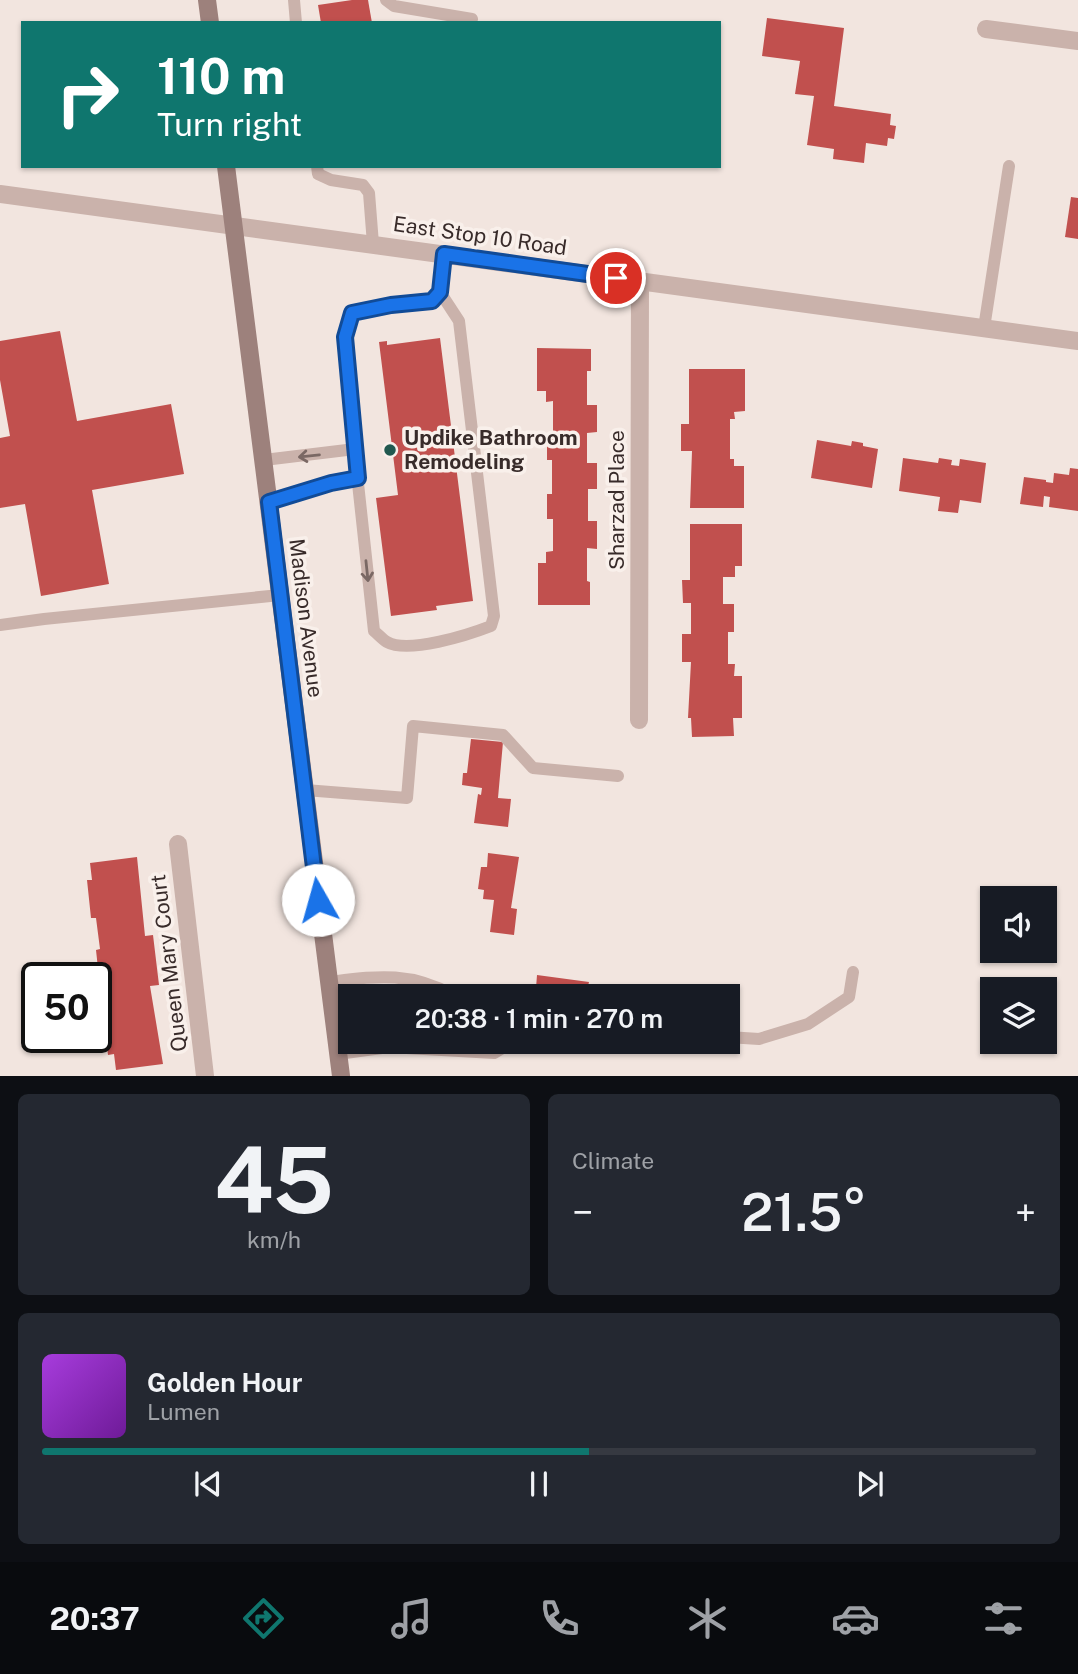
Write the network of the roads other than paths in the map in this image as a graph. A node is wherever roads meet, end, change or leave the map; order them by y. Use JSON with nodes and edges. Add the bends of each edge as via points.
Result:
{"nodes":[{"id":1,"x":207,"y":0,"type":"edge"},
{"id":2,"x":295,"y":0,"type":"edge"},
{"id":3,"x":386,"y":0,"type":"edge"},
{"id":4,"x":472,"y":19,"type":"dead end"},
{"id":5,"x":210,"y":21,"type":"edge"},
{"id":6,"x":296,"y":21,"type":"edge"},
{"id":7,"x":986,"y":29,"type":"dead end"},
{"id":8,"x":1078,"y":41,"type":"edge"},
{"id":9,"x":1009,"y":166,"type":"dead end"},
{"id":10,"x":226,"y":168,"type":"edge"},
{"id":11,"x":317,"y":168,"type":"edge"},
{"id":12,"x":0,"y":194,"type":"edge"},
{"id":13,"x":233,"y":225,"type":"junction"},
{"id":14,"x":373,"y":244,"type":"junction"},
{"id":15,"x":444,"y":254,"type":"junction"},
{"id":16,"x":640,"y":281,"type":"junction"},
{"id":17,"x":440,"y":292,"type":"junction"},
{"id":18,"x":984,"y":328,"type":"junction"},
{"id":19,"x":1078,"y":341,"type":"edge"},
{"id":20,"x":355,"y":449,"type":"junction"},
{"id":21,"x":264,"y":460,"type":"junction"},
{"id":22,"x":358,"y":478,"type":"junction"},
{"id":23,"x":269,"y":502,"type":"junction"},
{"id":24,"x":280,"y":595,"type":"junction"},
{"id":25,"x":0,"y":625,"type":"edge"},
{"id":26,"x":639,"y":720,"type":"dead end"},
{"id":27,"x":618,"y":776,"type":"dead end"},
{"id":28,"x":305,"y":790,"type":"junction"},
{"id":29,"x":178,"y":844,"type":"dead end"},
{"id":30,"x":853,"y":972,"type":"dead end"},
{"id":31,"x":329,"y":982,"type":"junction"},
{"id":32,"x":420,"y":984,"type":"edge"},
{"id":33,"x":740,"y":1038,"type":"edge"},
{"id":34,"x":338,"y":1054,"type":"joint"},
{"id":35,"x":205,"y":1076,"type":"edge"},
{"id":36,"x":341,"y":1076,"type":"edge"}],
"edges":[{"from":1,"to":5,"type":"main road"},
{"from":2,"to":6,"type":"lane"},
{"from":3,"to":4,"type":"lane","via":[[394,6]]},
{"from":7,"to":8,"type":"street"},
{"from":9,"to":18,"type":"lane"},
{"from":10,"to":13,"type":"main road","name":"Madison Avenue"},
{"from":11,"to":14,"type":"lane","via":[[331,180],[363,185],[369,193]]},
{"from":12,"to":13,"type":"street","name":"East Stop 10 Road"},
{"from":13,"to":14,"type":"street","name":"East Stop 10 Road"},
{"from":13,"to":21,"type":"main road","name":"Madison Avenue"},
{"from":14,"to":15,"type":"street","name":"East Stop 10 Road"},
{"from":15,"to":16,"type":"street","name":"East Stop 10 Road"},
{"from":15,"to":17,"type":"lane"},
{"from":16,"to":18,"type":"street","name":"East Stop 10 Road"},
{"from":16,"to":26,"type":"street","name":"Sharzad Place"},
{"from":17,"to":20,"type":"lane","via":[[432,301],[352,313],[345,337]]},
{"from":22,"to":17,"type":"lane","one_way":true,"via":[[374,631],[388,643],[410,647],[491,625],[491,584],[459,321]]},
{"from":18,"to":19,"type":"street","name":"East Stop 10 Road"},
{"from":20,"to":21,"type":"lane","one_way":true},
{"from":20,"to":22,"type":"lane"},
{"from":21,"to":23,"type":"main road","name":"Madison Avenue"},
{"from":22,"to":23,"type":"lane"},
{"from":23,"to":24,"type":"main road","name":"Madison Avenue"},
{"from":24,"to":25,"type":"lane"},
{"from":24,"to":28,"type":"main road","name":"Madison Avenue"},
{"from":27,"to":28,"type":"lane","via":[[533,768],[503,735],[413,726],[407,798]]},
{"from":28,"to":31,"type":"main road","name":"Madison Avenue"},
{"from":29,"to":35,"type":"street","name":"Queen Mary Court"},
{"from":30,"to":33,"type":"lane","via":[[849,998],[808,1024],[759,1039]]},
{"from":31,"to":32,"type":"lane","via":[[379,975]]},
{"from":31,"to":34,"type":"main road","name":"Madison Avenue"},
{"from":34,"to":36,"type":"main road","name":"Madison Avenue"}]}
